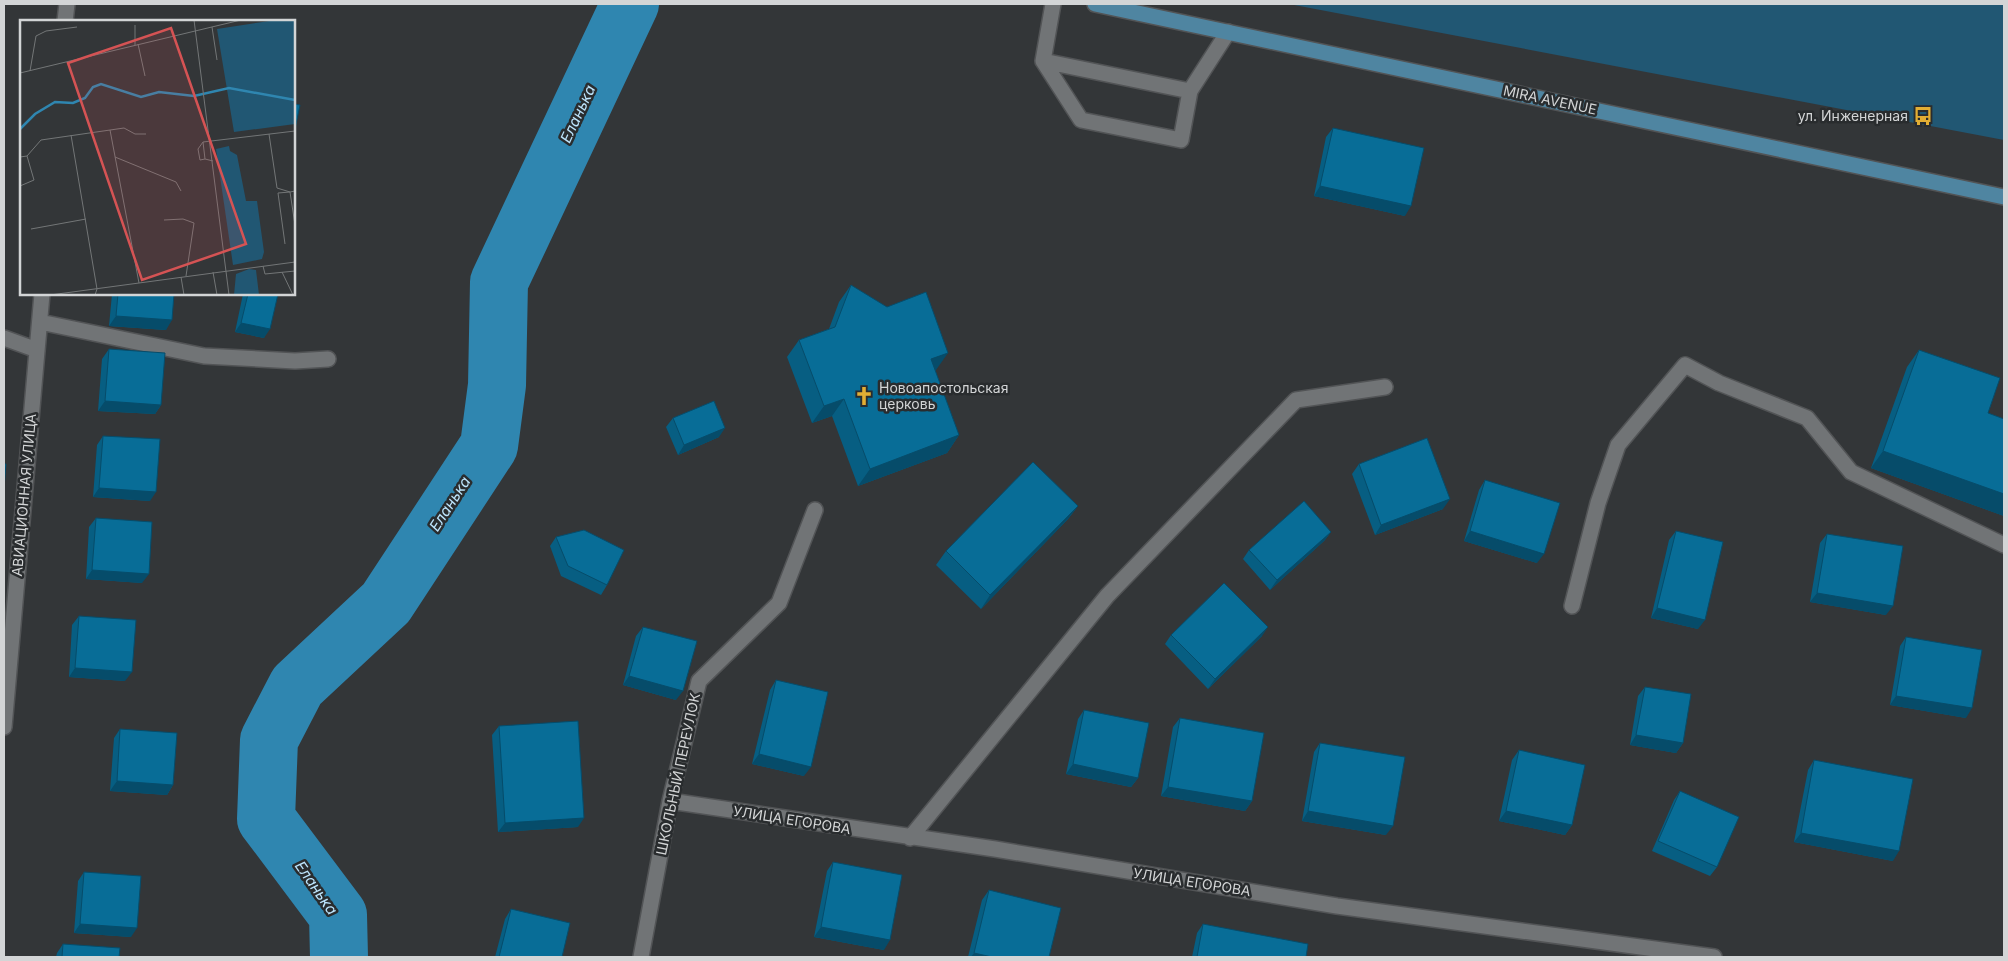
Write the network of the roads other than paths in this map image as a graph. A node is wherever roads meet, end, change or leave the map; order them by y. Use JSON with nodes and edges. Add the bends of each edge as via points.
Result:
{"nodes":[{"id":1,"x":67,"y":4,"type":"edge"},
{"id":2,"x":1053,"y":4,"type":"edge"},
{"id":3,"x":1095,"y":4,"type":"edge"},
{"id":4,"x":65,"y":20,"type":"edge"},
{"id":5,"x":1228,"y":32,"type":"junction"},
{"id":6,"x":1043,"y":61,"type":"junction"},
{"id":7,"x":1190,"y":91,"type":"junction"},
{"id":8,"x":2004,"y":197,"type":"edge"},
{"id":9,"x":42,"y":295,"type":"edge"},
{"id":10,"x":40,"y":322,"type":"junction"},
{"id":11,"x":4,"y":338,"type":"edge"},
{"id":12,"x":37,"y":350,"type":"junction"},
{"id":13,"x":328,"y":359,"type":"dead end"},
{"id":14,"x":1385,"y":387,"type":"dead end"},
{"id":15,"x":815,"y":510,"type":"dead end"},
{"id":16,"x":2004,"y":545,"type":"edge"},
{"id":17,"x":1572,"y":606,"type":"dead end"},
{"id":18,"x":4,"y":727,"type":"edge"},
{"id":19,"x":670,"y":802,"type":"junction"},
{"id":20,"x":910,"y":838,"type":"junction"},
{"id":21,"x":641,"y":957,"type":"edge"},
{"id":22,"x":1714,"y":957,"type":"edge"}],
"edges":[{"from":1,"to":4,"type":"street"},
{"from":2,"to":6,"type":"street"},
{"from":3,"to":5,"type":"main road","name":"MIRA AVENUE"},
{"from":5,"to":7,"type":"street"},
{"from":5,"to":8,"type":"main road","name":"MIRA AVENUE"},
{"from":6,"to":7,"type":"street"},
{"from":6,"to":7,"type":"street","via":[[1081,120],[1181,140]]},
{"from":9,"to":10,"type":"street","name":"АВИАЦИОННАЯ УЛИЦА"},
{"from":10,"to":12,"type":"street","name":"АВИАЦИОННАЯ УЛИЦА"},
{"from":10,"to":13,"type":"street","via":[[204,356],[295,361]]},
{"from":11,"to":12,"type":"street"},
{"from":12,"to":18,"type":"street","name":"АВИАЦИОННАЯ УЛИЦА"},
{"from":14,"to":20,"type":"street","via":[[1296,400],[1107,596]]},
{"from":15,"to":19,"type":"street","name":"ШКОЛЬНЫЙ ПЕРЕУЛОК","via":[[779,603],[699,681]]},
{"from":16,"to":17,"type":"street","via":[[1851,472],[1807,418],[1719,383],[1685,365],[1618,445],[1598,504]]},
{"from":19,"to":20,"type":"street","name":"УЛИЦА ЕГОРОВА"},
{"from":19,"to":21,"type":"street","name":"ШКОЛЬНЫЙ ПЕРЕУЛОК"},
{"from":20,"to":22,"type":"street","name":"УЛИЦА ЕГОРОВА","via":[[995,849],[1337,906]]}]}
